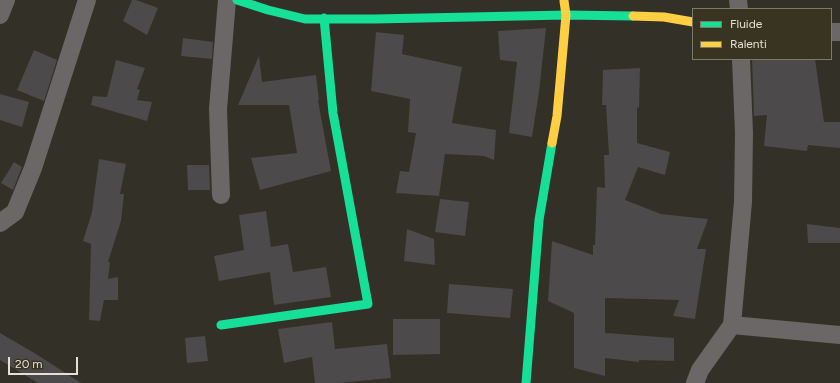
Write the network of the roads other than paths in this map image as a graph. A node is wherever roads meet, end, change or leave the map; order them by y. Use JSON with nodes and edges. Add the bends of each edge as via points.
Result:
{"nodes":[{"id":1,"x":6,"y":0,"type":"edge"},
{"id":2,"x":87,"y":0,"type":"edge"},
{"id":3,"x":227,"y":0,"type":"edge"},
{"id":4,"x":237,"y":0,"type":"edge"},
{"id":5,"x":564,"y":0,"type":"edge"},
{"id":6,"x":0,"y":15,"type":"edge"},
{"id":7,"x":566,"y":15,"type":"junction"},
{"id":8,"x":324,"y":18,"type":"junction"},
{"id":9,"x":692,"y":22,"type":"edge"},
{"id":10,"x":741,"y":60,"type":"edge"},
{"id":11,"x":221,"y":195,"type":"dead end"},
{"id":12,"x":0,"y":223,"type":"edge"},
{"id":13,"x":221,"y":325,"type":"dead end"},
{"id":14,"x":732,"y":325,"type":"junction"},
{"id":15,"x":840,"y":335,"type":"edge"},
{"id":16,"x":526,"y":383,"type":"edge"},
{"id":17,"x":695,"y":383,"type":"edge"}],
"edges":[{"from":1,"to":6,"type":"street"},
{"from":2,"to":12,"type":"street","via":[[33,168],[15,212]]},
{"from":3,"to":11,"type":"street","via":[[218,109]]},
{"from":4,"to":8,"type":"street","via":[[305,19]]},
{"from":5,"to":7,"type":"street"},
{"from":7,"to":8,"type":"street"},
{"from":7,"to":9,"type":"street","via":[[650,17]]},
{"from":7,"to":16,"type":"street","via":[[557,116],[539,220]]},
{"from":8,"to":13,"type":"street","via":[[333,113],[368,304]]},
{"from":10,"to":14,"type":"street","via":[[743,202]]},
{"from":14,"to":15,"type":"street"},
{"from":14,"to":17,"type":"street","via":[[700,370]]}]}
